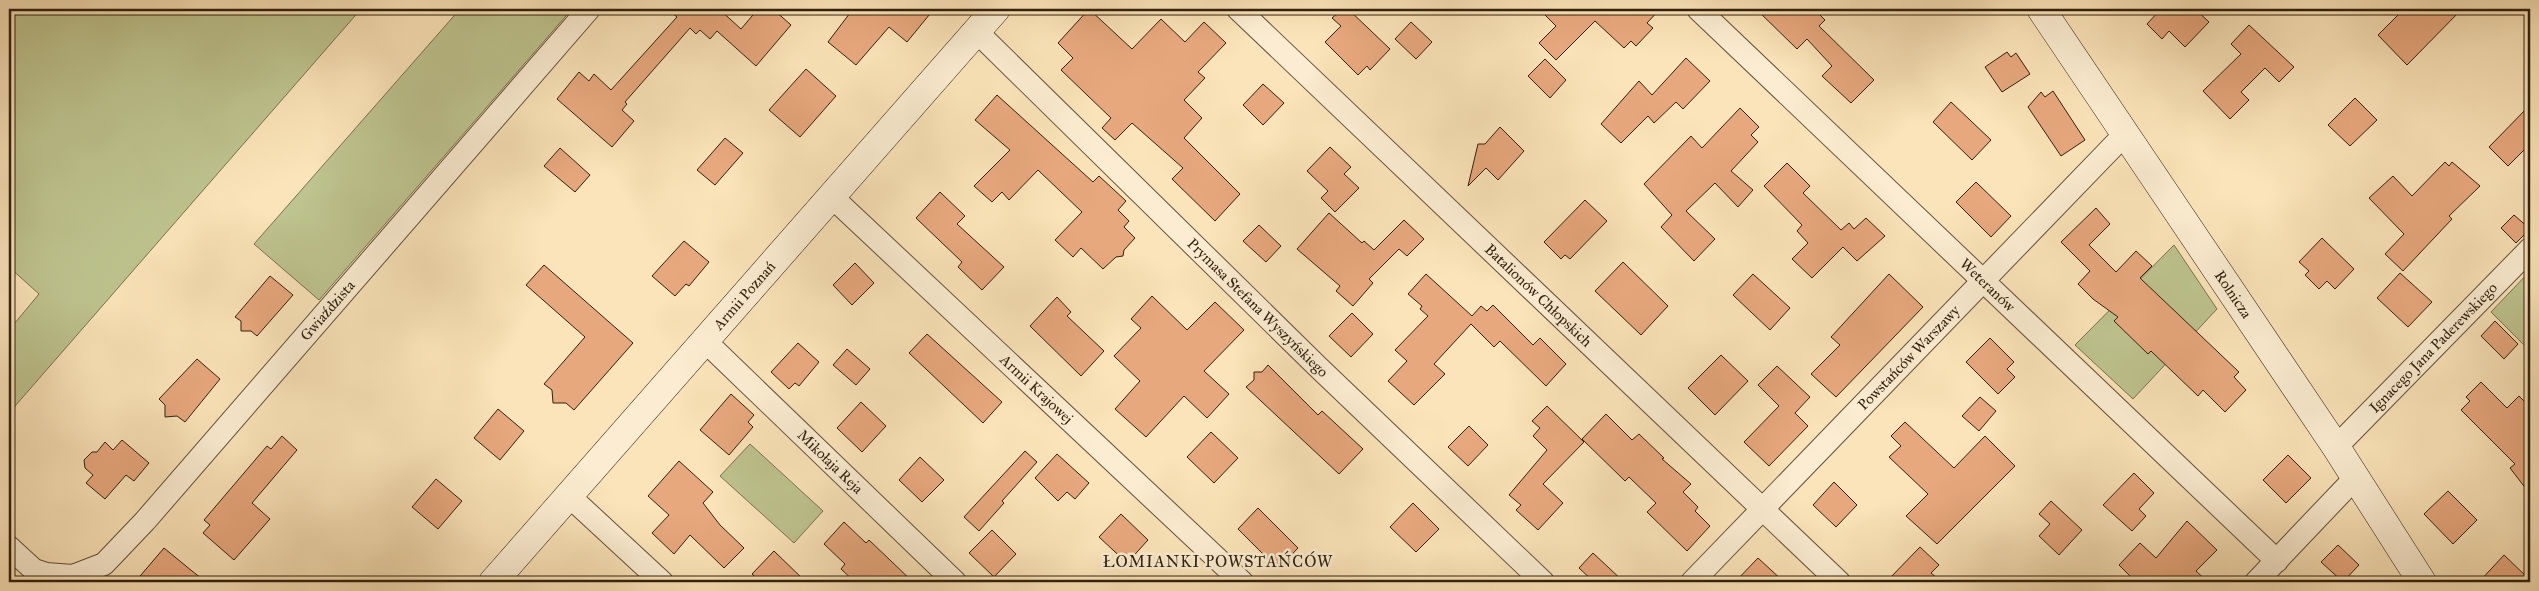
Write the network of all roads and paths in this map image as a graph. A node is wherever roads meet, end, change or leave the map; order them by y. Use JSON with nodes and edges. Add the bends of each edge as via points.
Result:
{"nodes":[{"id":1,"x":589,"y":9,"type":"edge"},
{"id":2,"x":996,"y":9,"type":"edge"},
{"id":3,"x":1238,"y":9,"type":"edge"},
{"id":4,"x":1698,"y":9,"type":"edge"},
{"id":5,"x":2041,"y":9,"type":"edge"},
{"id":6,"x":976,"y":31,"type":"junction"},
{"id":7,"x":2126,"y":134,"type":"junction"},
{"id":8,"x":831,"y":196,"type":"junction"},
{"id":9,"x":2530,"y":249,"type":"edge"},
{"id":10,"x":1984,"y":280,"type":"junction"},
{"id":11,"x":706,"y":341,"type":"junction"},
{"id":12,"x":2336,"y":447,"type":"junction"},
{"id":13,"x":2356,"y":477,"type":"junction"},
{"id":14,"x":568,"y":495,"type":"junction"},
{"id":15,"x":1762,"y":509,"type":"junction"},
{"id":16,"x":9,"y":547,"type":"edge"},
{"id":17,"x":2277,"y":561,"type":"junction"},
{"id":18,"x":493,"y":582,"type":"edge"},
{"id":19,"x":662,"y":582,"type":"edge"},
{"id":20,"x":955,"y":582,"type":"edge"},
{"id":21,"x":1242,"y":582,"type":"edge"},
{"id":22,"x":1542,"y":582,"type":"edge"},
{"id":23,"x":1692,"y":582,"type":"edge"},
{"id":24,"x":1839,"y":582,"type":"edge"},
{"id":25,"x":2256,"y":582,"type":"edge"},
{"id":26,"x":2422,"y":582,"type":"edge"}],
"edges":[{"from":1,"to":16,"type":"street","name":"Gwiaździsta","via":[[104,564],[73,576],[46,574],[34,570]]},
{"from":2,"to":6,"type":"street","name":"Armii Poznań"},
{"from":3,"to":15,"type":"street","name":"Batalionów Chłopskich"},
{"from":4,"to":10,"type":"street","name":"Weteranów"},
{"from":5,"to":7,"type":"street","name":"Rolnicza"},
{"from":6,"to":8,"type":"street","name":"Armii Poznań"},
{"from":6,"to":22,"type":"street","name":"Prymasa Stefana Wyszyńskiego"},
{"from":7,"to":10,"type":"street","name":"Powstańców Warszawy"},
{"from":7,"to":12,"type":"street","name":"Rolnicza"},
{"from":8,"to":11,"type":"street","name":"Armii Poznań"},
{"from":8,"to":21,"type":"street","name":"Armii Krajowej"},
{"from":9,"to":12,"type":"street","name":"Ignacego Jana Paderewskiego"},
{"from":10,"to":15,"type":"street","name":"Powstańców Warszawy"},
{"from":10,"to":17,"type":"street","name":"Weteranów"},
{"from":11,"to":14,"type":"street","name":"Armii Poznań"},
{"from":11,"to":20,"type":"street","name":"Mikołaja Reja"},
{"from":12,"to":13,"type":"street","name":"Rolnicza"},
{"from":13,"to":17,"type":"street"},
{"from":13,"to":26,"type":"street","name":"Rolnicza"},
{"from":14,"to":18,"type":"street","name":"Armii Poznań"},
{"from":14,"to":19,"type":"street"},
{"from":15,"to":23,"type":"street","name":"Powstańców Warszawy"},
{"from":15,"to":24,"type":"street","name":"Batalionów Chłopskich"},
{"from":17,"to":25,"type":"street"}]}
